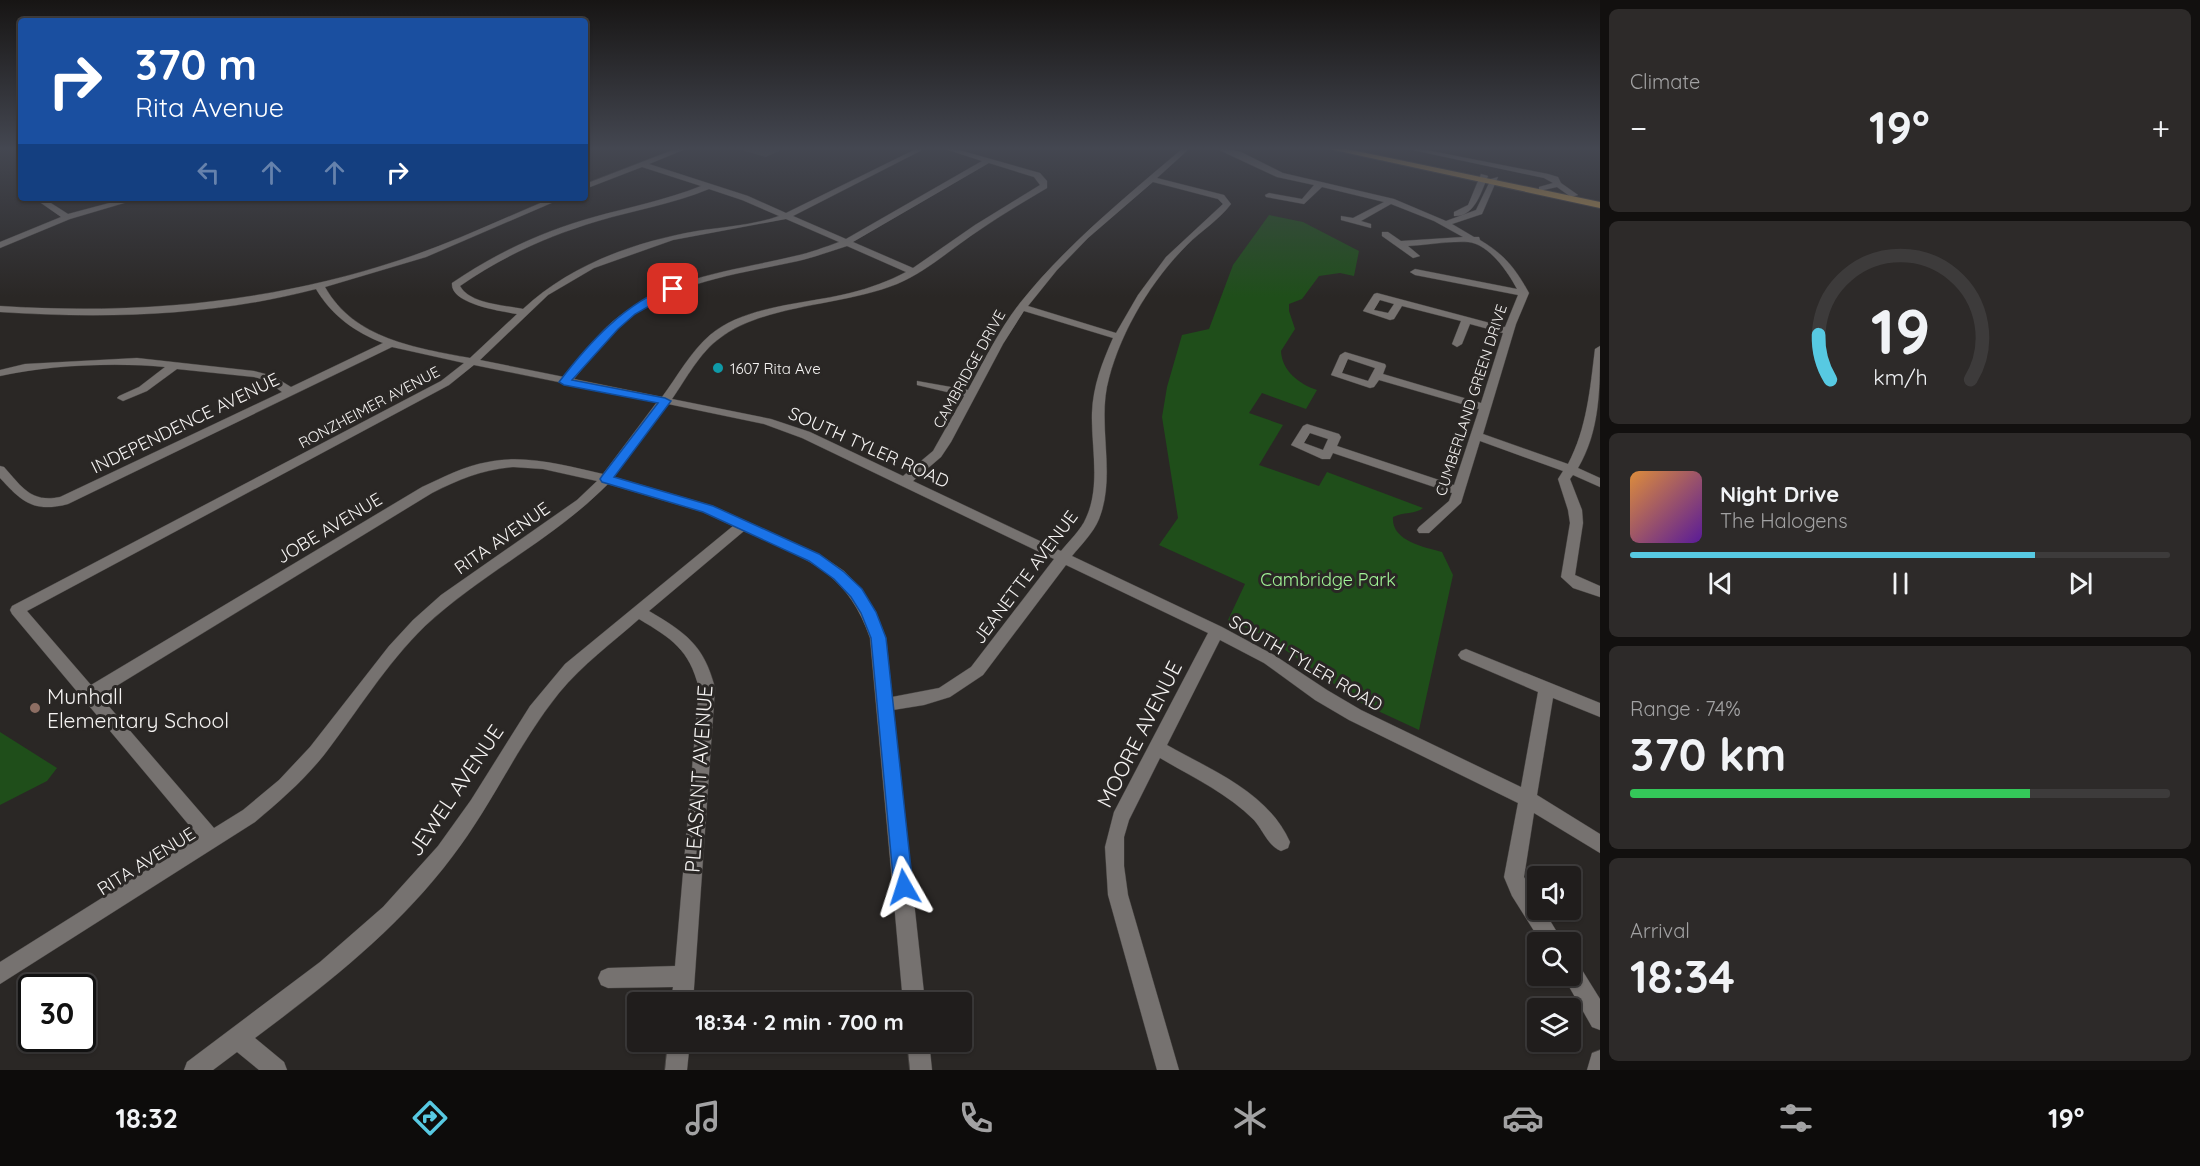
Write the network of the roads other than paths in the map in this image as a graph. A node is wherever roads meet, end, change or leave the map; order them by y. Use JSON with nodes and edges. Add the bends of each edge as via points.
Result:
{"nodes":[{"id":1,"x":680,"y":198,"type":"edge"},
{"id":2,"x":745,"y":198,"type":"edge"},
{"id":3,"x":822,"y":198,"type":"edge"},
{"id":4,"x":924,"y":198,"type":"edge"},
{"id":5,"x":1025,"y":198,"type":"edge"},
{"id":6,"x":1130,"y":198,"type":"edge"},
{"id":7,"x":1222,"y":198,"type":"edge"},
{"id":8,"x":1284,"y":198,"type":"edge"},
{"id":9,"x":1307,"y":198,"type":"edge"},
{"id":10,"x":1378,"y":198,"type":"edge"},
{"id":11,"x":1483,"y":198,"type":"edge"},
{"id":12,"x":1570,"y":198,"type":"edge"},
{"id":13,"x":43,"y":201,"type":"edge"},
{"id":14,"x":126,"y":201,"type":"edge"},
{"id":15,"x":552,"y":201,"type":"edge"},
{"id":16,"x":1391,"y":201,"type":"junction"},
{"id":17,"x":1600,"y":205,"type":"edge"},
{"id":18,"x":785,"y":216,"type":"junction"},
{"id":19,"x":67,"y":217,"type":"junction"},
{"id":20,"x":1344,"y":218,"type":"dead end"},
{"id":21,"x":1354,"y":221,"type":"junction"},
{"id":22,"x":1442,"y":221,"type":"junction"},
{"id":23,"x":1368,"y":226,"type":"dead end"},
{"id":24,"x":1385,"y":234,"type":"dead end"},
{"id":25,"x":1476,"y":239,"type":"junction"},
{"id":26,"x":846,"y":243,"type":"junction"},
{"id":27,"x":1398,"y":244,"type":"junction"},
{"id":28,"x":0,"y":245,"type":"edge"},
{"id":29,"x":914,"y":272,"type":"junction"},
{"id":30,"x":319,"y":286,"type":"junction"},
{"id":31,"x":1524,"y":293,"type":"junction"},
{"id":32,"x":1400,"y":302,"type":"dead end"},
{"id":33,"x":1022,"y":307,"type":"junction"},
{"id":34,"x":0,"y":309,"type":"edge"},
{"id":35,"x":524,"y":312,"type":"junction"},
{"id":36,"x":1467,"y":320,"type":"junction"},
{"id":37,"x":1509,"y":331,"type":"junction"},
{"id":38,"x":1119,"y":337,"type":"junction"},
{"id":39,"x":392,"y":343,"type":"junction"},
{"id":40,"x":1457,"y":344,"type":"dead end"},
{"id":41,"x":1600,"y":349,"type":"edge"},
{"id":42,"x":471,"y":363,"type":"junction"},
{"id":43,"x":177,"y":364,"type":"junction"},
{"id":44,"x":0,"y":373,"type":"edge"},
{"id":45,"x":1377,"y":376,"type":"dead end"},
{"id":46,"x":564,"y":382,"type":"junction"},
{"id":47,"x":921,"y":382,"type":"dead end"},
{"id":48,"x":290,"y":392,"type":"junction"},
{"id":49,"x":970,"y":394,"type":"junction"},
{"id":50,"x":123,"y":398,"type":"dead end"},
{"id":51,"x":665,"y":401,"type":"junction"},
{"id":52,"x":1486,"y":408,"type":"junction"},
{"id":53,"x":1478,"y":436,"type":"junction"},
{"id":54,"x":1330,"y":448,"type":"dead end"},
{"id":55,"x":0,"y":470,"type":"edge"},
{"id":56,"x":1572,"y":470,"type":"junction"},
{"id":57,"x":606,"y":479,"type":"junction"},
{"id":58,"x":906,"y":482,"type":"junction"},
{"id":59,"x":1600,"y":483,"type":"edge"},
{"id":60,"x":1459,"y":491,"type":"junction"},
{"id":61,"x":742,"y":525,"type":"junction"},
{"id":62,"x":1424,"y":530,"type":"dead end"},
{"id":63,"x":1062,"y":558,"type":"junction"},
{"id":64,"x":1600,"y":592,"type":"edge"},
{"id":65,"x":639,"y":612,"type":"junction"},
{"id":66,"x":1217,"y":631,"type":"junction"},
{"id":67,"x":1466,"y":655,"type":"dead end"},
{"id":68,"x":1547,"y":688,"type":"junction"},
{"id":69,"x":90,"y":694,"type":"junction"},
{"id":70,"x":886,"y":704,"type":"junction"},
{"id":71,"x":1600,"y":710,"type":"edge"},
{"id":72,"x":1157,"y":748,"type":"junction"},
{"id":73,"x":1529,"y":800,"type":"junction"},
{"id":74,"x":213,"y":840,"type":"junction"},
{"id":75,"x":1281,"y":842,"type":"dead end"},
{"id":76,"x":1600,"y":844,"type":"edge"},
{"id":77,"x":1547,"y":932,"type":"edge"},
{"id":78,"x":0,"y":974,"type":"edge"},
{"id":79,"x":684,"y":976,"type":"junction"},
{"id":80,"x":608,"y":978,"type":"dead end"},
{"id":81,"x":1580,"y":986,"type":"edge"},
{"id":82,"x":683,"y":992,"type":"edge"},
{"id":83,"x":913,"y":992,"type":"edge"},
{"id":84,"x":1600,"y":1019,"type":"edge"},
{"id":85,"x":238,"y":1038,"type":"junction"},
{"id":86,"x":678,"y":1052,"type":"edge"},
{"id":87,"x":919,"y":1052,"type":"edge"},
{"id":88,"x":1600,"y":1061,"type":"edge"},
{"id":89,"x":195,"y":1070,"type":"edge"},
{"id":90,"x":276,"y":1070,"type":"edge"},
{"id":91,"x":676,"y":1070,"type":"edge"},
{"id":92,"x":921,"y":1070,"type":"edge"},
{"id":93,"x":1168,"y":1070,"type":"edge"},
{"id":94,"x":1598,"y":1070,"type":"edge"}],
"edges":[{"from":1,"to":35,"type":"street","via":[[542,237],[487,263],[455,285],[459,295]]},
{"from":2,"to":18,"type":"street"},
{"from":3,"to":18,"type":"street","name":"RONZHEIMER AVENUE"},
{"from":4,"to":26,"type":"street"},
{"from":5,"to":29,"type":"street","name":"RITA AVENUE"},
{"from":6,"to":33,"type":"street","name":"CAMBRIDGE DRIVE","via":[[1066,254]]},
{"from":7,"to":38,"type":"street","name":"JEANETTE AVENUE","via":[[1227,204],[1168,262]]},
{"from":8,"to":9,"type":"street","via":[[1304,202]]},
{"from":10,"to":16,"type":"street","name":"CUMBERLAND GREEN DRIVE"},
{"from":11,"to":22,"type":"street","via":[[1479,212]]},
{"from":12,"to":17,"type":"main road"},
{"from":13,"to":19,"type":"street"},
{"from":14,"to":19,"type":"street"},
{"from":15,"to":30,"type":"street","via":[[404,261]]},
{"from":16,"to":21,"type":"street"},
{"from":16,"to":22,"type":"street","name":"CUMBERLAND GREEN DRIVE"},
{"from":18,"to":26,"type":"street"},
{"from":18,"to":35,"type":"street","name":"RONZHEIMER AVENUE","via":[[762,224],[672,238],[616,256],[568,278]]},
{"from":19,"to":28,"type":"street"},
{"from":20,"to":21,"type":"street"},
{"from":21,"to":23,"type":"street"},
{"from":22,"to":25,"type":"street","name":"CUMBERLAND GREEN DRIVE"},
{"from":24,"to":27,"type":"street"},
{"from":25,"to":27,"type":"street"},
{"from":25,"to":31,"type":"street","name":"CUMBERLAND GREEN DRIVE","via":[[1510,267]]},
{"from":26,"to":29,"type":"street"},
{"from":26,"to":46,"type":"street","via":[[821,253],[710,276],[673,289],[614,326]]},
{"from":27,"to":31,"type":"street","via":[[1416,268]]},
{"from":29,"to":51,"type":"street","name":"RITA AVENUE","via":[[873,290],[772,311],[736,323],[704,348]]},
{"from":30,"to":34,"type":"street","via":[[253,300],[167,311],[92,315]]},
{"from":30,"to":39,"type":"street","name":"SOUTH TYLER ROAD","via":[[333,309],[347,321]]},
{"from":31,"to":37,"type":"street","name":"CUMBERLAND GREEN DRIVE"},
{"from":32,"to":36,"type":"street"},
{"from":33,"to":38,"type":"street"},
{"from":33,"to":49,"type":"street","name":"CAMBRIDGE DRIVE"},
{"from":35,"to":42,"type":"street","name":"RONZHEIMER AVENUE"},
{"from":36,"to":37,"type":"street"},
{"from":36,"to":40,"type":"street"},
{"from":37,"to":52,"type":"street","name":"CUMBERLAND GREEN DRIVE"},
{"from":38,"to":63,"type":"street","name":"JEANETTE AVENUE","via":[[1101,385],[1097,411],[1099,502],[1092,520]]},
{"from":39,"to":42,"type":"street","name":"SOUTH TYLER ROAD"},
{"from":39,"to":48,"type":"street","name":"INDEPENDENCE AVENUE"},
{"from":41,"to":56,"type":"street","via":[[1587,440]]},
{"from":42,"to":46,"type":"street","name":"SOUTH TYLER ROAD"},
{"from":42,"to":69,"type":"street","name":"RONZHEIMER AVENUE","via":[[445,383],[17,610]]},
{"from":43,"to":44,"type":"street","via":[[122,361],[25,367]]},
{"from":43,"to":48,"type":"street","via":[[254,374],[269,378]]},
{"from":43,"to":50,"type":"street","via":[[143,389]]},
{"from":45,"to":52,"type":"street"},
{"from":46,"to":51,"type":"street","name":"SOUTH TYLER ROAD"},
{"from":47,"to":49,"type":"street"},
{"from":48,"to":55,"type":"street","name":"INDEPENDENCE AVENUE","via":[[63,501],[30,502]]},
{"from":49,"to":58,"type":"street","name":"CAMBRIDGE DRIVE","via":[[937,454]]},
{"from":51,"to":57,"type":"street","name":"RITA AVENUE"},
{"from":51,"to":58,"type":"street","name":"SOUTH TYLER ROAD","via":[[784,427]]},
{"from":52,"to":53,"type":"street","name":"CUMBERLAND GREEN DRIVE"},
{"from":53,"to":56,"type":"street"},
{"from":53,"to":60,"type":"street","name":"CUMBERLAND GREEN DRIVE"},
{"from":54,"to":60,"type":"street"},
{"from":56,"to":59,"type":"street"},
{"from":56,"to":64,"type":"street","via":[[1564,479],[1576,512],[1568,577]]},
{"from":57,"to":61,"type":"street","name":"JOBE AVENUE","via":[[681,500]]},
{"from":57,"to":69,"type":"street","name":"JOBE AVENUE","via":[[543,465],[513,464],[489,465],[445,480]]},
{"from":57,"to":74,"type":"street","name":"RITA AVENUE","via":[[582,503],[417,624],[285,786]]},
{"from":58,"to":63,"type":"street","name":"SOUTH TYLER ROAD"},
{"from":60,"to":62,"type":"street","name":"CUMBERLAND GREEN DRIVE","via":[[1455,503]]},
{"from":61,"to":65,"type":"street","name":"JEWEL AVENUE"},
{"from":61,"to":70,"type":"street","name":"JOBE AVENUE","via":[[814,557],[856,593],[878,638]]},
{"from":63,"to":66,"type":"street","name":"SOUTH TYLER ROAD"},
{"from":63,"to":70,"type":"street","name":"JEANETTE AVENUE","via":[[977,671],[957,688],[931,698]]},
{"from":65,"to":79,"type":"street","name":"PLEASANT AVENUE","via":[[696,653],[707,688]]},
{"from":65,"to":85,"type":"street","name":"JEWEL AVENUE","via":[[571,668],[549,692],[481,801],[408,895],[361,940]]},
{"from":66,"to":72,"type":"street","name":"MOORE AVENUE"},
{"from":66,"to":73,"type":"street","name":"SOUTH TYLER ROAD","via":[[1269,659],[1355,715]]},
{"from":67,"to":68,"type":"street"},
{"from":68,"to":71,"type":"street"},
{"from":68,"to":73,"type":"street"},
{"from":69,"to":74,"type":"street"},
{"from":70,"to":83,"type":"street","name":"JOBE AVENUE"},
{"from":72,"to":75,"type":"street","via":[[1235,792],[1261,815]]},
{"from":72,"to":93,"type":"street","name":"MOORE AVENUE","via":[[1120,818],[1113,850],[1118,895]]},
{"from":73,"to":76,"type":"street","name":"SOUTH TYLER ROAD"},
{"from":73,"to":77,"type":"street","via":[[1514,877]]},
{"from":74,"to":78,"type":"street","name":"RITA AVENUE"},
{"from":79,"to":80,"type":"street"},
{"from":79,"to":82,"type":"street","name":"PLEASANT AVENUE"},
{"from":81,"to":84,"type":"street"},
{"from":85,"to":89,"type":"street","name":"JEWEL AVENUE"},
{"from":85,"to":90,"type":"street"},
{"from":86,"to":91,"type":"street"},
{"from":87,"to":92,"type":"street"},
{"from":88,"to":94,"type":"street"}]}
